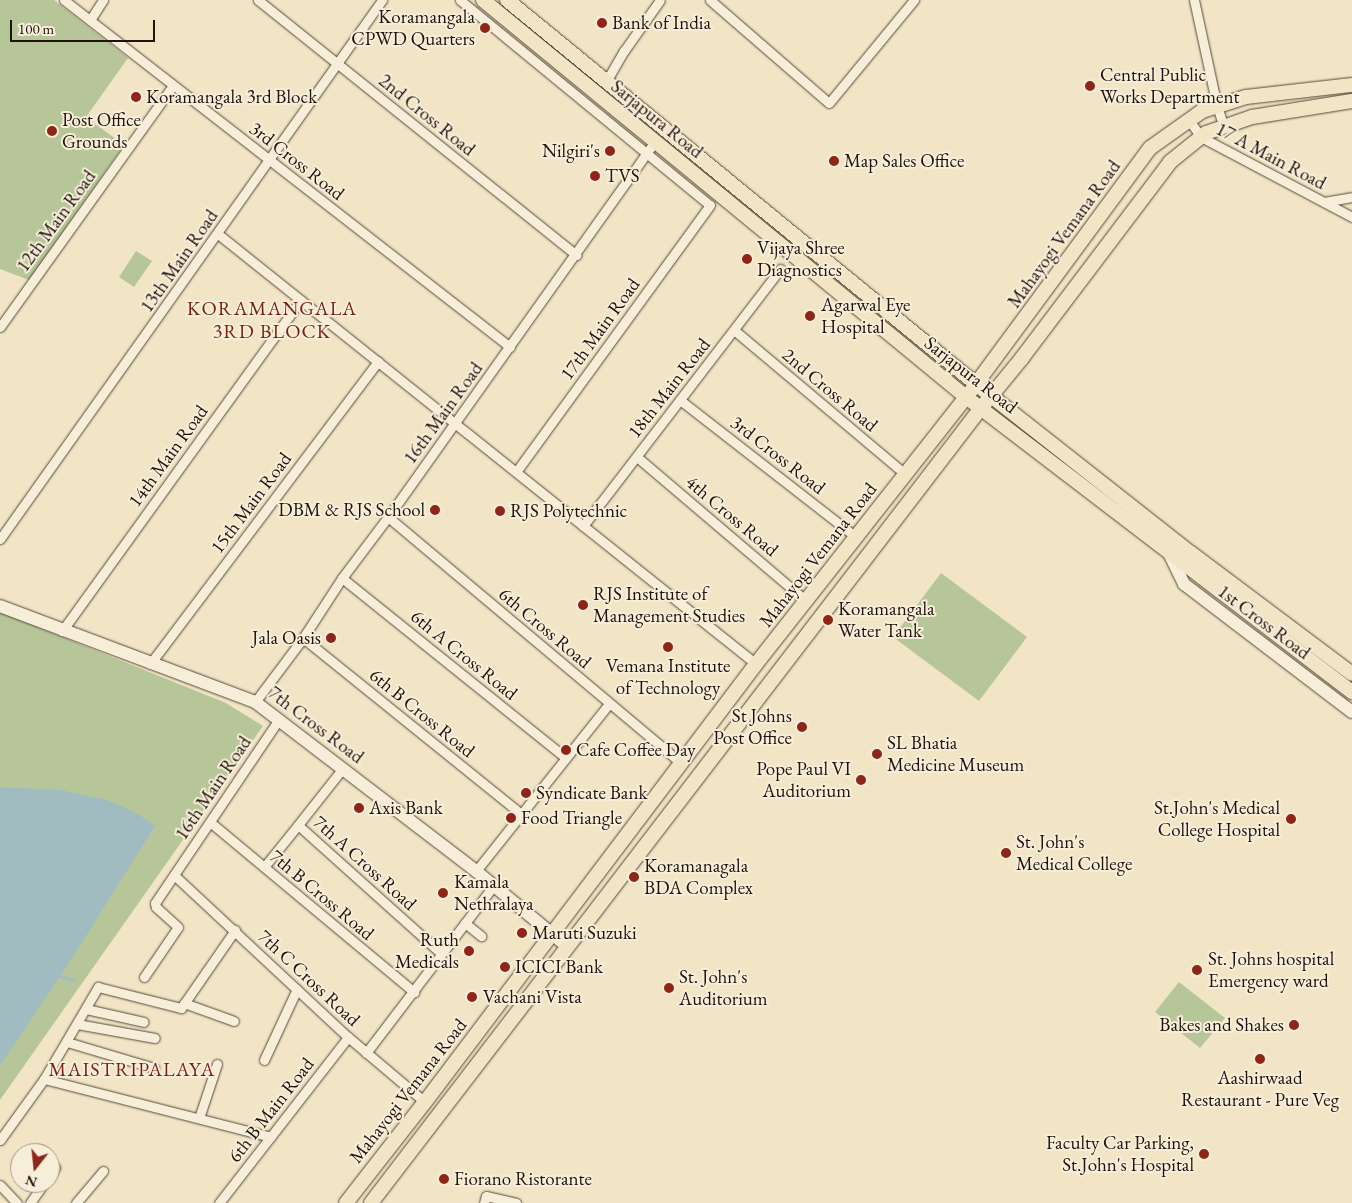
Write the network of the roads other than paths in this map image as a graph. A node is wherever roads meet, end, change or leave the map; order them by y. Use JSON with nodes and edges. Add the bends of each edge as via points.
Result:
{"nodes":[{"id":1,"x":64,"y":0,"type":"edge"},
{"id":2,"x":103,"y":0,"type":"edge"},
{"id":3,"x":258,"y":0,"type":"edge"},
{"id":4,"x":382,"y":0,"type":"edge"},
{"id":5,"x":460,"y":0,"type":"edge"},
{"id":6,"x":482,"y":0,"type":"edge"},
{"id":7,"x":507,"y":0,"type":"edge"},
{"id":8,"x":660,"y":0,"type":"edge"},
{"id":9,"x":710,"y":0,"type":"edge"},
{"id":10,"x":914,"y":0,"type":"edge"},
{"id":11,"x":1194,"y":0,"type":"edge"},
{"id":12,"x":90,"y":20,"type":"junction"},
{"id":13,"x":338,"y":64,"type":"junction"},
{"id":14,"x":607,"y":80,"type":"junction"},
{"id":15,"x":173,"y":85,"type":"junction"},
{"id":16,"x":1352,"y":85,"type":"edge"},
{"id":17,"x":1352,"y":101,"type":"edge"},
{"id":18,"x":1217,"y":106,"type":"junction"},
{"id":19,"x":1189,"y":120,"type":"junction"},
{"id":20,"x":1224,"y":127,"type":"junction"},
{"id":21,"x":1201,"y":137,"type":"junction"},
{"id":22,"x":655,"y":141,"type":"junction"},
{"id":23,"x":646,"y":155,"type":"junction"},
{"id":24,"x":270,"y":160,"type":"junction"},
{"id":25,"x":1352,"y":197,"type":"edge"},
{"id":26,"x":1324,"y":202,"type":"junction"},
{"id":27,"x":710,"y":205,"type":"joint"},
{"id":28,"x":1352,"y":218,"type":"edge"},
{"id":29,"x":218,"y":234,"type":"junction"},
{"id":30,"x":792,"y":254,"type":"junction"},
{"id":31,"x":576,"y":255,"type":"junction"},
{"id":32,"x":301,"y":300,"type":"junction"},
{"id":33,"x":1,"y":325,"type":"edge"},
{"id":34,"x":734,"y":330,"type":"junction"},
{"id":35,"x":510,"y":347,"type":"junction"},
{"id":36,"x":378,"y":361,"type":"junction"},
{"id":37,"x":976,"y":384,"type":"junction"},
{"id":38,"x":992,"y":395,"type":"junction"},
{"id":39,"x":966,"y":397,"type":"junction"},
{"id":40,"x":680,"y":400,"type":"junction"},
{"id":41,"x":981,"y":408,"type":"junction"},
{"id":42,"x":455,"y":423,"type":"junction"},
{"id":43,"x":636,"y":457,"type":"junction"},
{"id":44,"x":516,"y":472,"type":"junction"},
{"id":45,"x":906,"y":474,"type":"junction"},
{"id":46,"x":388,"y":517,"type":"junction"},
{"id":47,"x":583,"y":526,"type":"junction"},
{"id":48,"x":856,"y":537,"type":"junction"},
{"id":49,"x":0,"y":540,"type":"edge"},
{"id":50,"x":1167,"y":550,"type":"junction"},
{"id":51,"x":342,"y":578,"type":"junction"},
{"id":52,"x":806,"y":601,"type":"junction"},
{"id":53,"x":0,"y":606,"type":"edge"},
{"id":54,"x":62,"y":631,"type":"junction"},
{"id":55,"x":303,"y":638,"type":"junction"},
{"id":56,"x":150,"y":664,"type":"junction"},
{"id":57,"x":756,"y":664,"type":"junction"},
{"id":58,"x":1352,"y":674,"type":"edge"},
{"id":59,"x":1352,"y":692,"type":"edge"},
{"id":60,"x":255,"y":702,"type":"junction"},
{"id":61,"x":609,"y":704,"type":"junction"},
{"id":62,"x":1352,"y":712,"type":"edge"},
{"id":63,"x":279,"y":719,"type":"junction"},
{"id":64,"x":566,"y":758,"type":"junction"},
{"id":65,"x":681,"y":763,"type":"junction"},
{"id":66,"x":343,"y":768,"type":"junction"},
{"id":67,"x":521,"y":814,"type":"junction"},
{"id":68,"x":210,"y":822,"type":"junction"},
{"id":69,"x":298,"y":825,"type":"junction"},
{"id":70,"x":264,"y":867,"type":"junction"},
{"id":71,"x":476,"y":871,"type":"junction"},
{"id":72,"x":174,"y":875,"type":"junction"},
{"id":73,"x":492,"y":886,"type":"junction"},
{"id":74,"x":465,"y":923,"type":"junction"},
{"id":75,"x":235,"y":930,"type":"junction"},
{"id":76,"x":552,"y":934,"type":"junction"},
{"id":77,"x":481,"y":936,"type":"dead end"},
{"id":78,"x":568,"y":947,"type":"junction"},
{"id":79,"x":442,"y":954,"type":"junction"},
{"id":80,"x":144,"y":977,"type":"dead end"},
{"id":81,"x":297,"y":989,"type":"junction"},
{"id":82,"x":414,"y":992,"type":"junction"},
{"id":83,"x":184,"y":1003,"type":"junction"},
{"id":84,"x":86,"y":1009,"type":"junction"},
{"id":85,"x":234,"y":1021,"type":"dead end"},
{"id":86,"x":144,"y":1022,"type":"dead end"},
{"id":87,"x":77,"y":1024,"type":"junction"},
{"id":88,"x":155,"y":1038,"type":"dead end"},
{"id":89,"x":348,"y":1038,"type":"junction"},
{"id":90,"x":67,"y":1042,"type":"junction"},
{"id":91,"x":366,"y":1053,"type":"junction"},
{"id":92,"x":264,"y":1060,"type":"dead end"},
{"id":93,"x":217,"y":1064,"type":"dead end"},
{"id":94,"x":154,"y":1068,"type":"dead end"},
{"id":95,"x":44,"y":1079,"type":"junction"},
{"id":96,"x":425,"y":1102,"type":"junction"},
{"id":97,"x":200,"y":1118,"type":"junction"},
{"id":98,"x":270,"y":1137,"type":"junction"},
{"id":99,"x":0,"y":1140,"type":"edge"},
{"id":100,"x":103,"y":1170,"type":"dead end"},
{"id":101,"x":0,"y":1185,"type":"edge"},
{"id":102,"x":485,"y":1199,"type":"edge"},
{"id":103,"x":351,"y":1202,"type":"edge"},
{"id":104,"x":17,"y":1203,"type":"edge"},
{"id":105,"x":76,"y":1203,"type":"edge"},
{"id":106,"x":220,"y":1203,"type":"edge"},
{"id":107,"x":371,"y":1203,"type":"edge"},
{"id":108,"x":516,"y":1203,"type":"edge"}],
"edges":[{"from":1,"to":12,"type":"street","name":"3rd Cross Road"},
{"from":2,"to":12,"type":"street"},
{"from":3,"to":13,"type":"street","name":"2nd Cross Road"},
{"from":4,"to":13,"type":"street","name":"13th Main Road"},
{"from":5,"to":23,"type":"street","name":"Sarjapura Road"},
{"from":6,"to":22,"type":"main road","name":"Sarjapura Road"},
{"from":7,"to":14,"type":"main road","name":"Sarjapura Road"},
{"from":8,"to":14,"type":"street"},
{"from":9,"to":10,"type":"street","via":[[829,103]]},
{"from":11,"to":18,"type":"street"},
{"from":12,"to":15,"type":"street","name":"3rd Cross Road"},
{"from":13,"to":24,"type":"street","name":"13th Main Road"},
{"from":13,"to":31,"type":"street","name":"2nd Cross Road"},
{"from":14,"to":37,"type":"main road","name":"Sarjapura Road"},
{"from":15,"to":24,"type":"street","name":"3rd Cross Road"},
{"from":15,"to":33,"type":"street","name":"12th Main Road"},
{"from":16,"to":18,"type":"main road","name":"Mahayogi Vemana Road","via":[[1246,97]]},
{"from":17,"to":20,"type":"main road","name":"Mahayogi Vemana Road","via":[[1252,117]]},
{"from":18,"to":19,"type":"main road","name":"Mahayogi Vemana Road"},
{"from":18,"to":20,"type":"street"},
{"from":19,"to":21,"type":"street"},
{"from":19,"to":37,"type":"main road","name":"Mahayogi Vemana Road","via":[[1150,148]]},
{"from":20,"to":21,"type":"main road","name":"Mahayogi Vemana Road"},
{"from":21,"to":26,"type":"street","name":"17 A Main Road"},
{"from":21,"to":38,"type":"main road","name":"Mahayogi Vemana Road","via":[[1170,162]]},
{"from":22,"to":23,"type":"street","name":"16th Main Road"},
{"from":22,"to":30,"type":"main road","name":"Sarjapura Road"},
{"from":23,"to":27,"type":"street","name":"Sarjapura Road"},
{"from":23,"to":31,"type":"street","name":"16th Main Road"},
{"from":24,"to":29,"type":"street","name":"13th Main Road"},
{"from":24,"to":35,"type":"street","name":"3rd Cross Road"},
{"from":25,"to":26,"type":"street"},
{"from":26,"to":28,"type":"street","name":"17 A Main Road"},
{"from":27,"to":44,"type":"street","name":"17th Main Road"},
{"from":29,"to":32,"type":"street"},
{"from":29,"to":49,"type":"street","name":"13th Main Road"},
{"from":30,"to":34,"type":"street","name":"18th Main Road"},
{"from":30,"to":39,"type":"main road","name":"Sarjapura Road"},
{"from":31,"to":35,"type":"street","name":"16th Main Road"},
{"from":32,"to":36,"type":"street"},
{"from":32,"to":54,"type":"street","name":"14th Main Road"},
{"from":34,"to":40,"type":"street","name":"18th Main Road"},
{"from":34,"to":45,"type":"street","name":"2nd Cross Road"},
{"from":35,"to":42,"type":"street","name":"16th Main Road"},
{"from":36,"to":42,"type":"street"},
{"from":36,"to":56,"type":"street","name":"15th Main Road"},
{"from":37,"to":38,"type":"main road","name":"Sarjapura Road"},
{"from":37,"to":39,"type":"main road","name":"Mahayogi Vemana Road"},
{"from":38,"to":41,"type":"main road","name":"Mahayogi Vemana Road"},
{"from":38,"to":58,"type":"main road","name":"Sarjapura Road","via":[[1191,553]]},
{"from":39,"to":41,"type":"main road","name":"Sarjapura Road"},
{"from":39,"to":45,"type":"main road","name":"Mahayogi Vemana Road"},
{"from":40,"to":43,"type":"street","name":"18th Main Road"},
{"from":40,"to":48,"type":"street","name":"3rd Cross Road"},
{"from":41,"to":50,"type":"main road","name":"Sarjapura Road"},
{"from":41,"to":78,"type":"main road","name":"Mahayogi Vemana Road"},
{"from":42,"to":44,"type":"street"},
{"from":42,"to":46,"type":"street","name":"16th Main Road"},
{"from":43,"to":47,"type":"street","name":"18th Main Road"},
{"from":43,"to":52,"type":"street","name":"4th Cross Road"},
{"from":44,"to":47,"type":"street"},
{"from":45,"to":48,"type":"main road","name":"Mahayogi Vemana Road"},
{"from":46,"to":51,"type":"street","name":"16th Main Road"},
{"from":46,"to":61,"type":"street","name":"6th Cross Road"},
{"from":47,"to":57,"type":"street"},
{"from":48,"to":52,"type":"main road","name":"Mahayogi Vemana Road"},
{"from":50,"to":59,"type":"main road","name":"Sarjapura Road"},
{"from":50,"to":62,"type":"street","name":"1st Cross Road","via":[[1184,584]]},
{"from":51,"to":55,"type":"street","name":"16th Main Road"},
{"from":51,"to":64,"type":"street","name":"6th A Cross Road"},
{"from":52,"to":57,"type":"main road","name":"Mahayogi Vemana Road"},
{"from":53,"to":54,"type":"street","name":"7th Cross Road"},
{"from":54,"to":56,"type":"street","name":"7th Cross Road"},
{"from":55,"to":60,"type":"street","name":"16th Main Road"},
{"from":55,"to":67,"type":"street","name":"6th B Cross Road"},
{"from":56,"to":60,"type":"street","name":"7th Cross Road"},
{"from":57,"to":65,"type":"main road","name":"Mahayogi Vemana Road"},
{"from":60,"to":63,"type":"street","name":"7th Cross Road"},
{"from":61,"to":64,"type":"street"},
{"from":61,"to":65,"type":"street","name":"6th Cross Road"},
{"from":63,"to":66,"type":"street","name":"7th Cross Road"},
{"from":63,"to":68,"type":"street","name":"16th Main Road"},
{"from":64,"to":67,"type":"street"},
{"from":65,"to":76,"type":"main road","name":"Mahayogi Vemana Road"},
{"from":66,"to":69,"type":"street","name":"7th A Cross Road"},
{"from":66,"to":71,"type":"street","name":"7th Cross Road"},
{"from":67,"to":71,"type":"street"},
{"from":68,"to":70,"type":"street","name":"7th B Cross Road"},
{"from":68,"to":72,"type":"street","name":"16th Main Road"},
{"from":69,"to":70,"type":"street"},
{"from":69,"to":79,"type":"street","name":"7th A Cross Road"},
{"from":70,"to":82,"type":"street","name":"7th B Cross Road"},
{"from":71,"to":73,"type":"street","name":"7th Cross Road"},
{"from":72,"to":75,"type":"street","name":"7th C Cross Road"},
{"from":72,"to":80,"type":"street","name":"16th Main Road","via":[[155,906],[178,927]]},
{"from":73,"to":74,"type":"street"},
{"from":73,"to":76,"type":"street","name":"7th Cross Road"},
{"from":74,"to":77,"type":"street"},
{"from":74,"to":79,"type":"street"},
{"from":75,"to":81,"type":"street","name":"7th C Cross Road"},
{"from":75,"to":83,"type":"street"},
{"from":76,"to":78,"type":"street","name":"7th Cross Road"},
{"from":76,"to":96,"type":"main road","name":"Mahayogi Vemana Road"},
{"from":78,"to":107,"type":"main road","name":"Mahayogi Vemana Road"},
{"from":79,"to":82,"type":"street"},
{"from":81,"to":89,"type":"street","name":"7th C Cross Road"},
{"from":81,"to":92,"type":"street"},
{"from":82,"to":91,"type":"street"},
{"from":83,"to":84,"type":"street","via":[[181,1008],[99,986]]},
{"from":83,"to":85,"type":"street"},
{"from":84,"to":86,"type":"street"},
{"from":84,"to":87,"type":"street"},
{"from":87,"to":88,"type":"street"},
{"from":87,"to":90,"type":"street"},
{"from":89,"to":91,"type":"street","name":"7th C Cross Road"},
{"from":89,"to":98,"type":"street","name":"6th B Main Road"},
{"from":90,"to":94,"type":"street"},
{"from":90,"to":95,"type":"street"},
{"from":91,"to":96,"type":"street","name":"7th C Cross Road"},
{"from":93,"to":97,"type":"street"},
{"from":95,"to":97,"type":"street"},
{"from":95,"to":99,"type":"street"},
{"from":96,"to":103,"type":"main road","name":"Mahayogi Vemana Road"},
{"from":97,"to":98,"type":"street"},
{"from":98,"to":106,"type":"street","name":"6th B Main Road"},
{"from":100,"to":105,"type":"street"},
{"from":101,"to":104,"type":"street"},
{"from":102,"to":108,"type":"street"}]}
